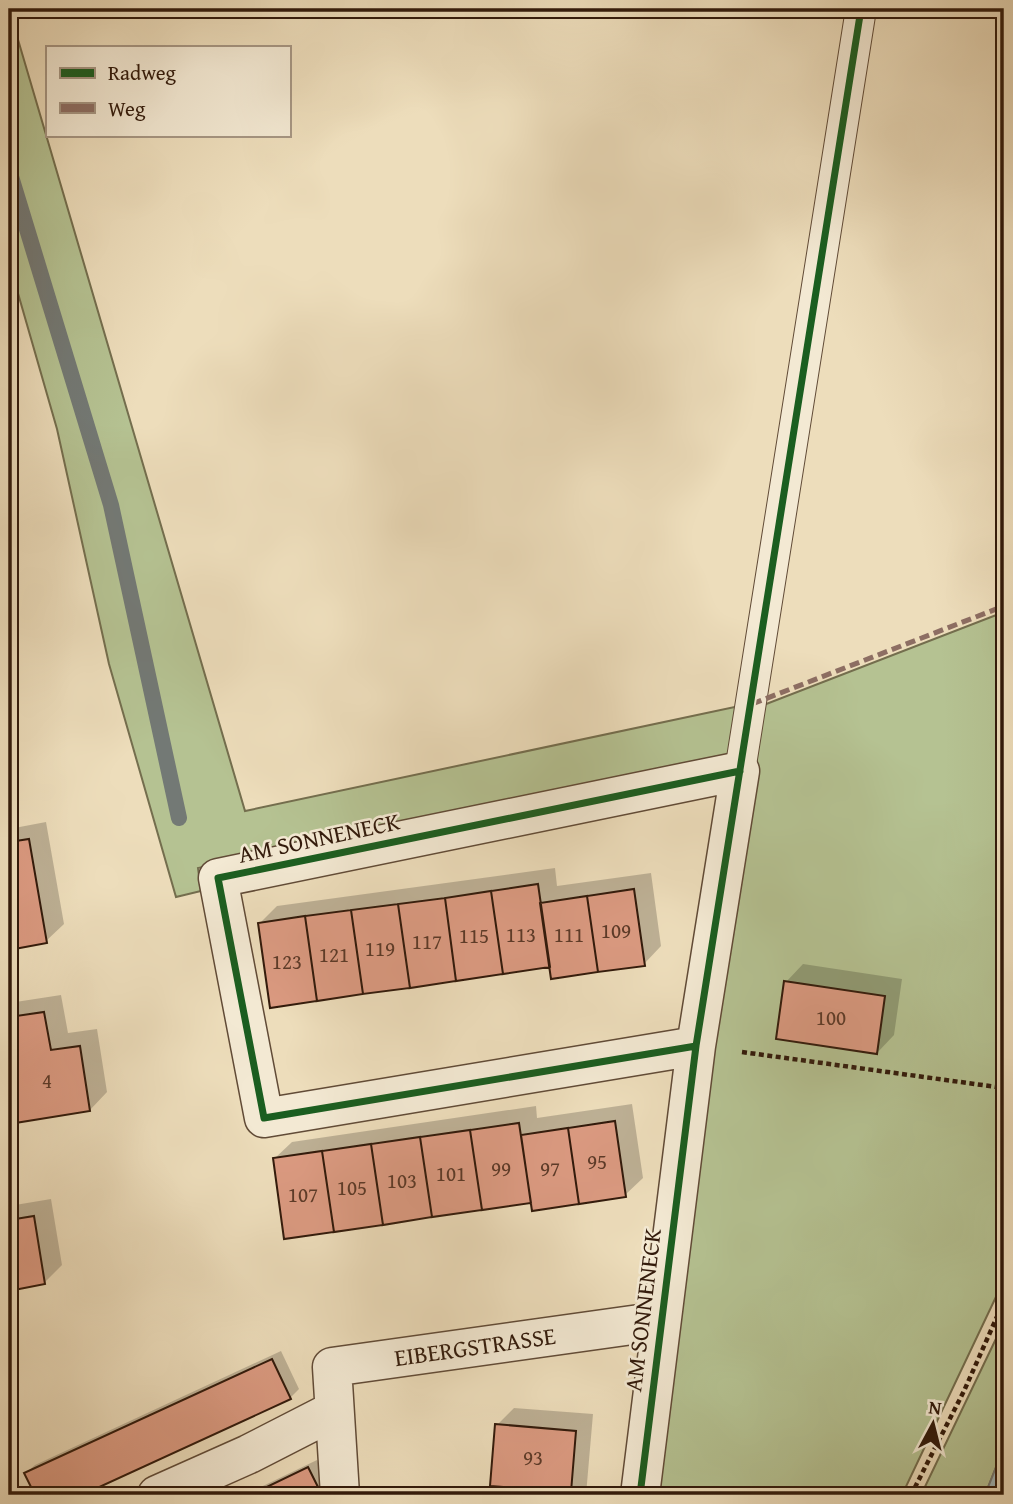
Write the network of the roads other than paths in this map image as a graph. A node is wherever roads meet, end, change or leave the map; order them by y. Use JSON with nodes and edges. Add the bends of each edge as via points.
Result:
{"nodes":[{"id":1,"x":861,"y":9,"type":"edge"},
{"id":2,"x":740,"y":771,"type":"junction"},
{"id":3,"x":696,"y":1046,"type":"junction"},
{"id":4,"x":661,"y":1321,"type":"junction"},
{"id":5,"x":333,"y":1410,"type":"junction"},
{"id":6,"x":157,"y":1495,"type":"edge"},
{"id":7,"x":341,"y":1495,"type":"edge"},
{"id":8,"x":640,"y":1495,"type":"edge"}],
"edges":[{"from":1,"to":2,"type":"lane"},
{"from":2,"to":3,"type":"street","name":"AM SONNENECK"},
{"from":2,"to":3,"type":"street","name":"AM SONNENECK","via":[[218,878],[264,1118]]},
{"from":3,"to":4,"type":"street","name":"AM SONNENECK"},
{"from":4,"to":5,"type":"street","name":"EIBERGSTRASSE","via":[[332,1367]]},
{"from":4,"to":8,"type":"street","name":"AM SONNENECK"},
{"from":5,"to":6,"type":"street"},
{"from":5,"to":7,"type":"street","name":"EIBERGSTRASSE"}]}
